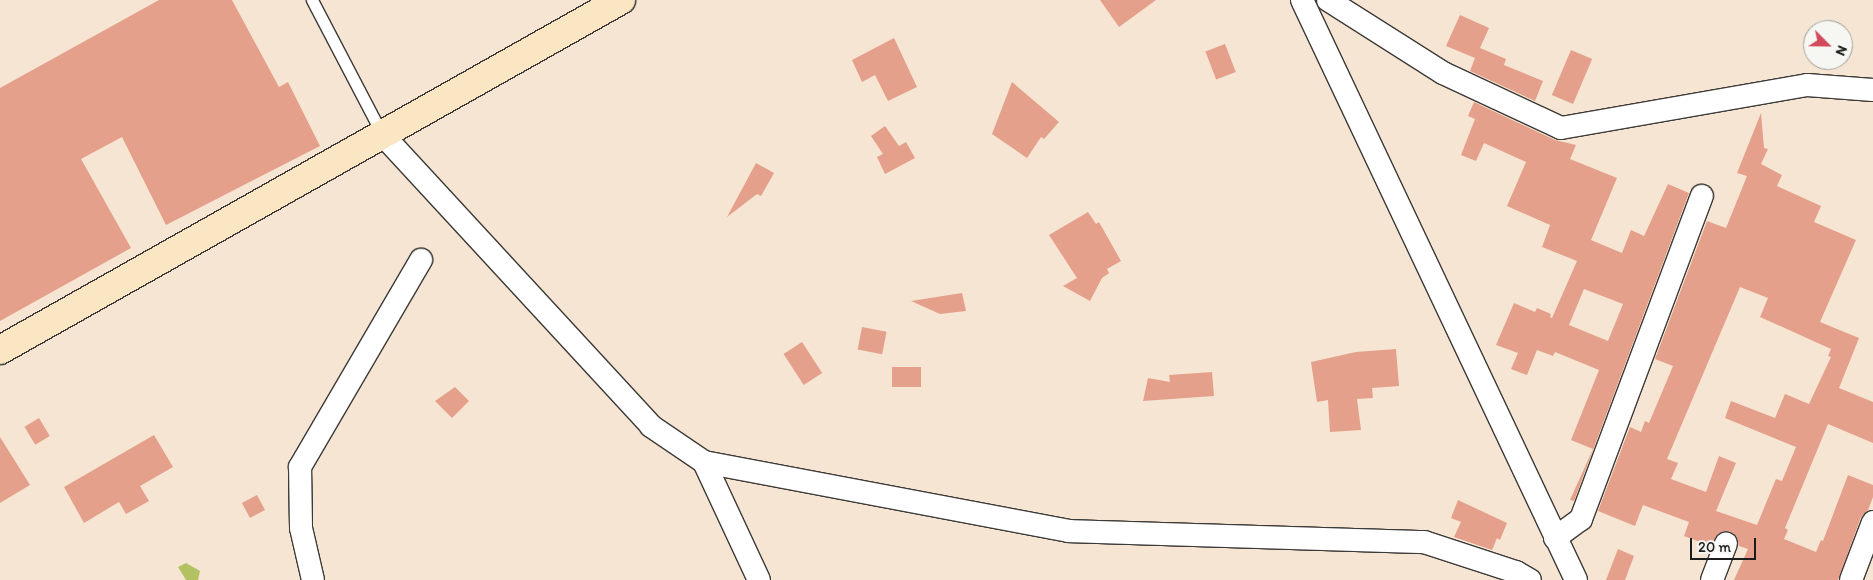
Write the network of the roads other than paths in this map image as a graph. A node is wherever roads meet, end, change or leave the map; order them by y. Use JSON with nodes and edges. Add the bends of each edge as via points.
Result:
{"nodes":[{"id":1,"x":312,"y":0,"type":"edge"},
{"id":2,"x":621,"y":0,"type":"edge"},
{"id":3,"x":1302,"y":0,"type":"edge"},
{"id":4,"x":1328,"y":0,"type":"edge"},
{"id":5,"x":1873,"y":90,"type":"edge"},
{"id":6,"x":382,"y":134,"type":"junction"},
{"id":7,"x":1702,"y":196,"type":"dead end"},
{"id":8,"x":421,"y":260,"type":"dead end"},
{"id":9,"x":0,"y":350,"type":"edge"},
{"id":10,"x":704,"y":462,"type":"junction"},
{"id":11,"x":1581,"y":519,"type":"junction"},
{"id":12,"x":1873,"y":522,"type":"edge"},
{"id":13,"x":1555,"y":538,"type":"junction"},
{"id":14,"x":1726,"y":544,"type":"dead end"},
{"id":15,"x":1571,"y":576,"type":"edge"},
{"id":16,"x":313,"y":580,"type":"edge"},
{"id":17,"x":759,"y":580,"type":"edge"},
{"id":18,"x":1530,"y":580,"type":"edge"},
{"id":19,"x":1712,"y":580,"type":"edge"},
{"id":20,"x":1851,"y":580,"type":"edge"}],
"edges":[{"from":1,"to":6,"type":"lane"},
{"from":2,"to":6,"type":"main road"},
{"from":3,"to":13,"type":"street"},
{"from":4,"to":5,"type":"street","via":[[1443,72],[1561,128],[1807,85]]},
{"from":6,"to":9,"type":"main road"},
{"from":6,"to":10,"type":"street","via":[[651,426]]},
{"from":7,"to":11,"type":"street"},
{"from":8,"to":16,"type":"street","via":[[300,467],[301,528]]},
{"from":10,"to":17,"type":"street"},
{"from":10,"to":18,"type":"street","via":[[1068,531],[1424,542],[1516,572]]},
{"from":11,"to":13,"type":"street"},
{"from":11,"to":15,"type":"street"},
{"from":12,"to":20,"type":"street"},
{"from":13,"to":15,"type":"street"},
{"from":14,"to":19,"type":"street"}]}
